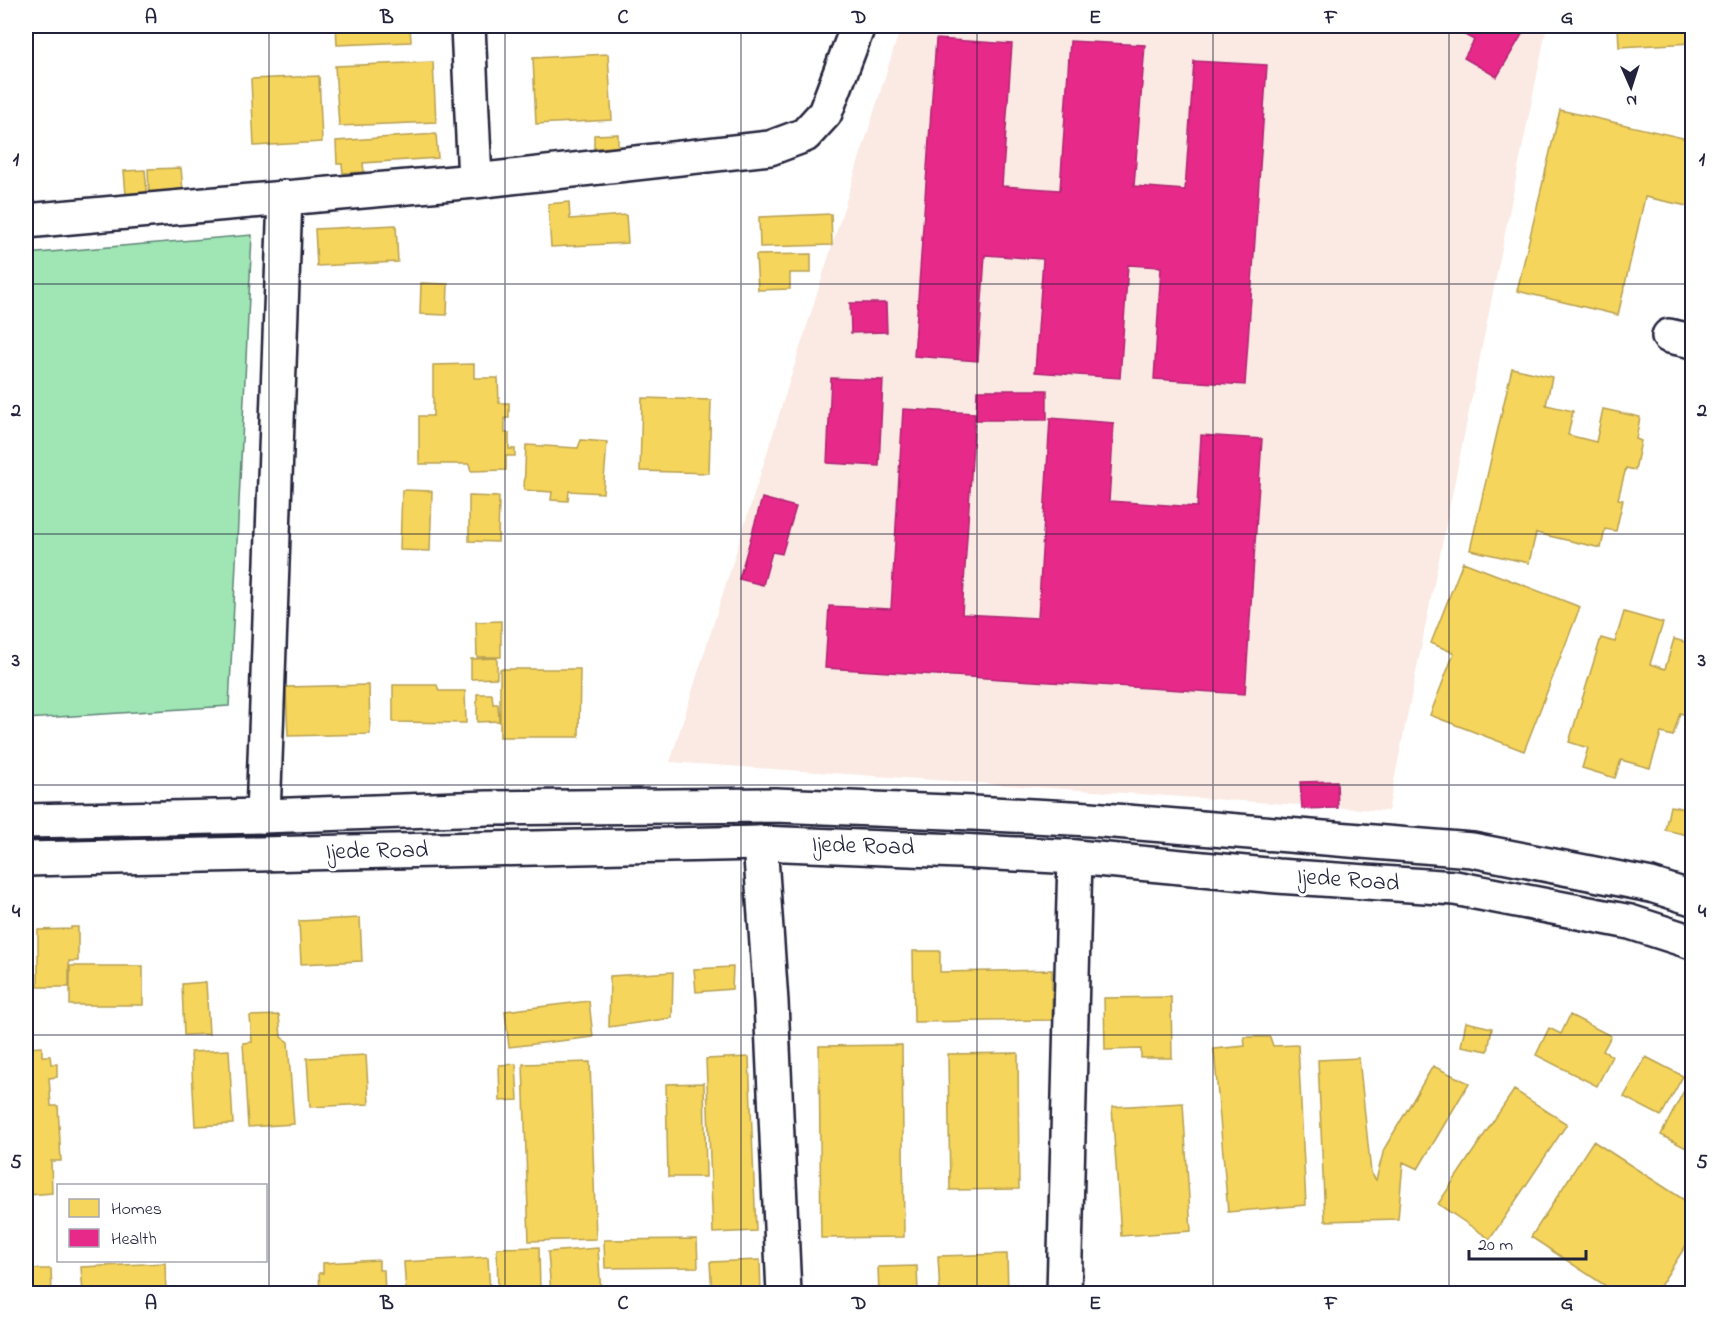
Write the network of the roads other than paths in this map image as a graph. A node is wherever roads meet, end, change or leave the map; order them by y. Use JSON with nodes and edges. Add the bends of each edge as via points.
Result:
{"nodes":[{"id":1,"x":468,"y":26,"type":"edge"},
{"id":2,"x":858,"y":26,"type":"edge"},
{"id":3,"x":475,"y":181,"type":"junction"},
{"id":4,"x":285,"y":196,"type":"junction"},
{"id":5,"x":26,"y":221,"type":"edge"},
{"id":6,"x":487,"y":808,"type":"junction"},
{"id":7,"x":263,"y":816,"type":"junction"},
{"id":8,"x":26,"y":821,"type":"edge"},
{"id":9,"x":760,"y":843,"type":"junction"},
{"id":10,"x":489,"y":850,"type":"junction"},
{"id":11,"x":1075,"y":857,"type":"junction"},
{"id":12,"x":26,"y":859,"type":"edge"},
{"id":13,"x":1692,"y":898,"type":"edge"},
{"id":14,"x":1692,"y":942,"type":"edge"},
{"id":15,"x":784,"y":1293,"type":"edge"},
{"id":16,"x":1064,"y":1293,"type":"edge"}],
"edges":[{"from":1,"to":3,"type":"main road"},
{"from":2,"to":3,"type":"main road","via":[[825,112],[805,135],[770,148]]},
{"from":3,"to":4,"type":"main road"},
{"from":4,"to":5,"type":"main road"},
{"from":4,"to":7,"type":"main road"},
{"from":6,"to":7,"type":"main road","name":"Ijede Road"},
{"from":6,"to":10,"type":"main road"},
{"from":6,"to":13,"type":"main road","name":"Ijede Road","via":[[775,805],[1090,819],[1472,850],[1651,885]]},
{"from":7,"to":8,"type":"main road","name":"Ijede Road"},
{"from":9,"to":10,"type":"main road","name":"Ijede Road"},
{"from":9,"to":11,"type":"main road","name":"Ijede Road"},
{"from":9,"to":15,"type":"main road"},
{"from":10,"to":12,"type":"main road","name":"Ijede Road"},
{"from":11,"to":14,"type":"main road","name":"Ijede Road","via":[[1455,888],[1630,922]]},
{"from":11,"to":16,"type":"main road"}]}
